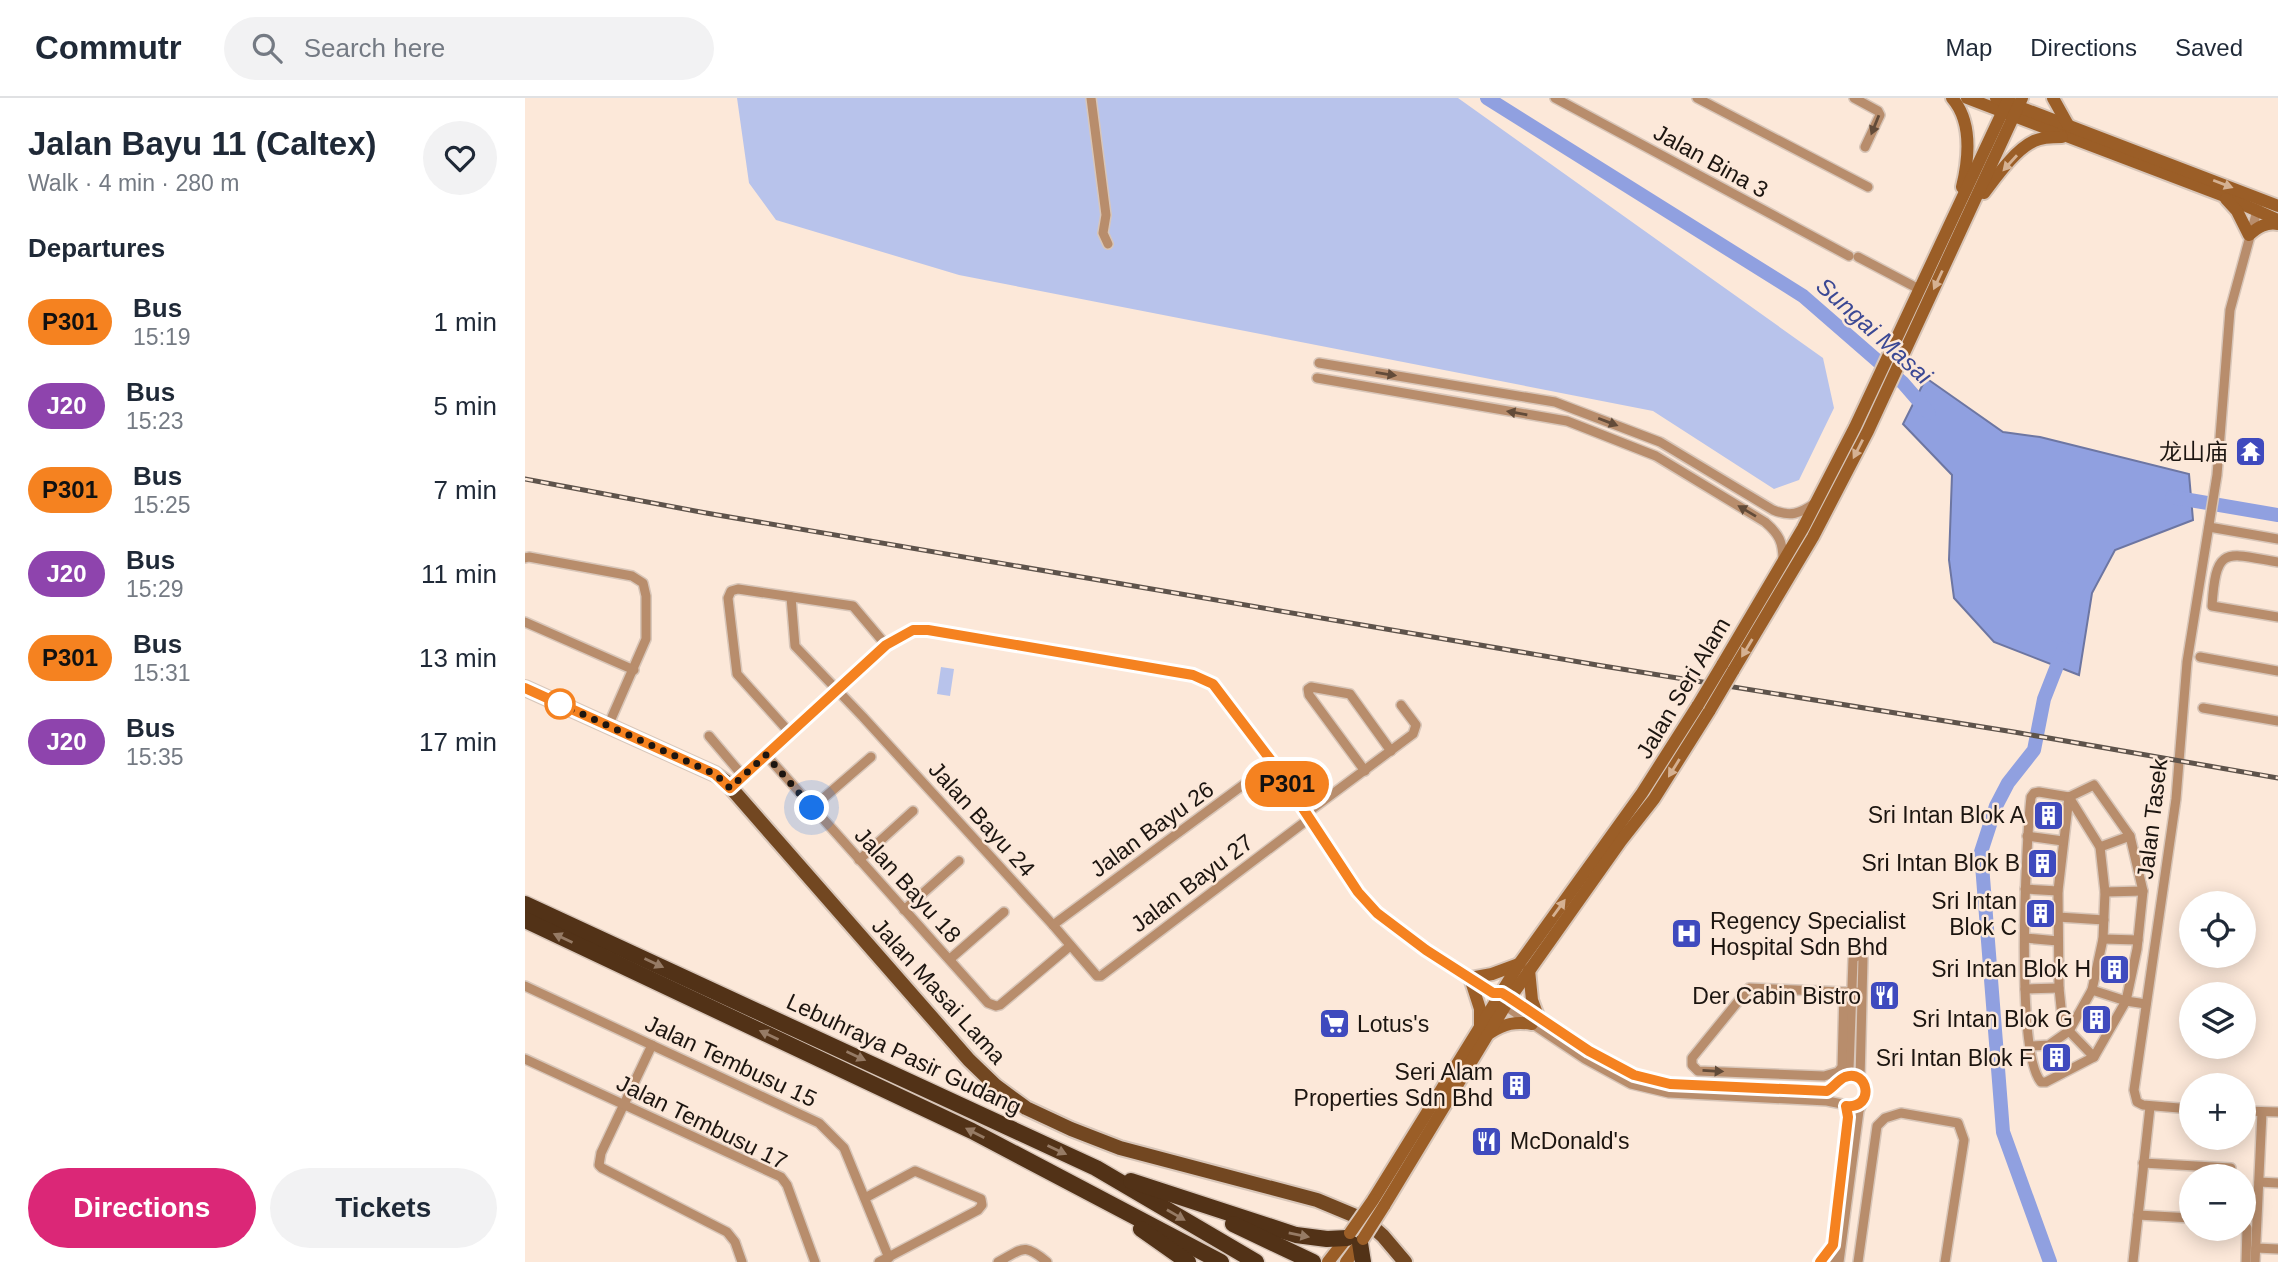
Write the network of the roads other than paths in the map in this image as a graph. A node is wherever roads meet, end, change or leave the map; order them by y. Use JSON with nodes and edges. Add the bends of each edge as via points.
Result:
{"nodes":[{"id":1,"x":1091,"y":98,"type":"edge"},
{"id":2,"x":1556,"y":98,"type":"edge"},
{"id":3,"x":1697,"y":98,"type":"edge"},
{"id":4,"x":1854,"y":98,"type":"edge"},
{"id":5,"x":1952,"y":98,"type":"edge"},
{"id":6,"x":1967,"y":98,"type":"edge"},
{"id":7,"x":2053,"y":98,"type":"edge"},
{"id":8,"x":1872,"y":102,"type":"edge"},
{"id":9,"x":2010,"y":105,"type":"edge"},
{"id":10,"x":2068,"y":131,"type":"junction"},
{"id":11,"x":1865,"y":146,"type":"dead end"},
{"id":12,"x":1868,"y":187,"type":"dead end"},
{"id":13,"x":2224,"y":196,"type":"junction"},
{"id":14,"x":2259,"y":205,"type":"junction"},
{"id":15,"x":2278,"y":206,"type":"edge"},
{"id":16,"x":1962,"y":217,"type":"junction"},
{"id":17,"x":2278,"y":222,"type":"edge"},
{"id":18,"x":2249,"y":234,"type":"junction"},
{"id":19,"x":1108,"y":244,"type":"dead end"},
{"id":20,"x":1919,"y":289,"type":"junction"},
{"id":21,"x":1895,"y":356,"type":"junction"},
{"id":22,"x":1319,"y":363,"type":"dead end"},
{"id":23,"x":1317,"y":378,"type":"dead end"},
{"id":24,"x":1882,"y":385,"type":"junction"},
{"id":25,"x":1816,"y":503,"type":"junction"},
{"id":26,"x":2209,"y":527,"type":"junction"},
{"id":27,"x":2278,"y":539,"type":"edge"},
{"id":28,"x":525,"y":558,"type":"edge"},
{"id":29,"x":1783,"y":562,"type":"junction"},
{"id":30,"x":2278,"y":562,"type":"edge"},
{"id":31,"x":791,"y":597,"type":"junction"},
{"id":32,"x":2278,"y":617,"type":"edge"},
{"id":33,"x":525,"y":622,"type":"edge"},
{"id":34,"x":886,"y":645,"type":"junction"},
{"id":35,"x":2200,"y":657,"type":"dead end"},
{"id":36,"x":1728,"y":668,"type":"junction"},
{"id":37,"x":634,"y":670,"type":"junction"},
{"id":38,"x":2278,"y":671,"type":"edge"},
{"id":39,"x":525,"y":688,"type":"edge"},
{"id":40,"x":838,"y":690,"type":"junction"},
{"id":41,"x":1401,"y":705,"type":"dead end"},
{"id":42,"x":2203,"y":708,"type":"dead end"},
{"id":43,"x":2278,"y":721,"type":"edge"},
{"id":44,"x":608,"y":726,"type":"junction"},
{"id":45,"x":790,"y":733,"type":"junction"},
{"id":46,"x":709,"y":736,"type":"dead end"},
{"id":47,"x":1391,"y":751,"type":"junction"},
{"id":48,"x":766,"y":755,"type":"junction"},
{"id":49,"x":871,"y":757,"type":"dead end"},
{"id":50,"x":1273,"y":763,"type":"junction"},
{"id":51,"x":1365,"y":771,"type":"junction"},
{"id":52,"x":743,"y":776,"type":"junction"},
{"id":53,"x":730,"y":788,"type":"junction"},
{"id":54,"x":2069,"y":797,"type":"junction"},
{"id":55,"x":812,"y":808,"type":"junction"},
{"id":56,"x":913,"y":811,"type":"dead end"},
{"id":57,"x":1308,"y":816,"type":"junction"},
{"id":58,"x":2027,"y":836,"type":"junction"},
{"id":59,"x":2130,"y":836,"type":"junction"},
{"id":60,"x":2063,"y":841,"type":"junction"},
{"id":61,"x":2100,"y":846,"type":"junction"},
{"id":62,"x":859,"y":860,"type":"junction"},
{"id":63,"x":959,"y":861,"type":"dead end"},
{"id":64,"x":2025,"y":889,"type":"junction"},
{"id":65,"x":2058,"y":891,"type":"junction"},
{"id":66,"x":2143,"y":891,"type":"junction"},
{"id":67,"x":2105,"y":892,"type":"junction"},
{"id":68,"x":525,"y":904,"type":"edge"},
{"id":69,"x":904,"y":910,"type":"junction"},
{"id":70,"x":1005,"y":912,"type":"dead end"},
{"id":71,"x":2058,"y":916,"type":"junction"},
{"id":72,"x":525,"y":920,"type":"edge"},
{"id":73,"x":2104,"y":920,"type":"junction"},
{"id":74,"x":1053,"y":925,"type":"junction"},
{"id":75,"x":2025,"y":938,"type":"junction"},
{"id":76,"x":2103,"y":940,"type":"junction"},
{"id":77,"x":2138,"y":940,"type":"junction"},
{"id":78,"x":2059,"y":941,"type":"junction"},
{"id":79,"x":1070,"y":946,"type":"junction"},
{"id":80,"x":950,"y":959,"type":"junction"},
{"id":81,"x":1524,"y":967,"type":"junction"},
{"id":82,"x":1097,"y":976,"type":"joint"},
{"id":83,"x":1470,"y":978,"type":"junction"},
{"id":84,"x":525,"y":986,"type":"edge"},
{"id":85,"x":2059,"y":988,"type":"junction"},
{"id":86,"x":2025,"y":989,"type":"junction"},
{"id":87,"x":2092,"y":990,"type":"junction"},
{"id":88,"x":1853,"y":992,"type":"junction"},
{"id":89,"x":1502,"y":998,"type":"junction"},
{"id":90,"x":2126,"y":1001,"type":"junction"},
{"id":91,"x":2146,"y":1004,"type":"junction"},
{"id":92,"x":1535,"y":1020,"type":"junction"},
{"id":93,"x":2069,"y":1031,"type":"junction"},
{"id":94,"x":1484,"y":1032,"type":"junction"},
{"id":95,"x":652,"y":1045,"type":"junction"},
{"id":96,"x":2030,"y":1046,"type":"junction"},
{"id":97,"x":2094,"y":1057,"type":"junction"},
{"id":98,"x":525,"y":1059,"type":"edge"},
{"id":99,"x":1801,"y":1075,"type":"junction"},
{"id":100,"x":1860,"y":1080,"type":"junction"},
{"id":101,"x":1840,"y":1081,"type":"junction"},
{"id":102,"x":1775,"y":1089,"type":"junction"},
{"id":103,"x":1861,"y":1102,"type":"junction"},
{"id":104,"x":625,"y":1105,"type":"junction"},
{"id":105,"x":1844,"y":1105,"type":"junction"},
{"id":106,"x":2150,"y":1107,"type":"junction"},
{"id":107,"x":2179,"y":1108,"type":"edge"},
{"id":108,"x":2256,"y":1112,"type":"edge"},
{"id":109,"x":2262,"y":1112,"type":"junction"},
{"id":110,"x":2278,"y":1112,"type":"edge"},
{"id":111,"x":2143,"y":1163,"type":"junction"},
{"id":112,"x":2179,"y":1165,"type":"edge"},
{"id":113,"x":1096,"y":1168,"type":"junction"},
{"id":114,"x":2259,"y":1182,"type":"junction"},
{"id":115,"x":2278,"y":1183,"type":"edge"},
{"id":116,"x":865,"y":1198,"type":"junction"},
{"id":117,"x":1187,"y":1200,"type":"junction"},
{"id":118,"x":1101,"y":1201,"type":"junction"},
{"id":119,"x":2138,"y":1215,"type":"junction"},
{"id":120,"x":2179,"y":1217,"type":"edge"},
{"id":121,"x":1355,"y":1238,"type":"junction"},
{"id":122,"x":1157,"y":1239,"type":"junction"},
{"id":123,"x":2249,"y":1241,"type":"edge"},
{"id":124,"x":2256,"y":1248,"type":"junction"},
{"id":125,"x":2278,"y":1250,"type":"edge"},
{"id":126,"x":889,"y":1258,"type":"junction"},
{"id":127,"x":2251,"y":1261,"type":"edge"},
{"id":128,"x":743,"y":1262,"type":"edge"},
{"id":129,"x":815,"y":1262,"type":"edge"},
{"id":130,"x":879,"y":1262,"type":"edge"},
{"id":131,"x":997,"y":1262,"type":"edge"},
{"id":132,"x":1047,"y":1262,"type":"edge"},
{"id":133,"x":1181,"y":1262,"type":"edge"},
{"id":134,"x":1188,"y":1262,"type":"edge"},
{"id":135,"x":1221,"y":1262,"type":"edge"},
{"id":136,"x":1256,"y":1262,"type":"edge"},
{"id":137,"x":1313,"y":1262,"type":"edge"},
{"id":138,"x":1328,"y":1262,"type":"edge"},
{"id":139,"x":1346,"y":1262,"type":"edge"},
{"id":140,"x":1363,"y":1262,"type":"edge"},
{"id":141,"x":1405,"y":1262,"type":"edge"},
{"id":142,"x":1831,"y":1262,"type":"edge"},
{"id":143,"x":1839,"y":1262,"type":"edge"},
{"id":144,"x":1858,"y":1262,"type":"edge"},
{"id":145,"x":1945,"y":1262,"type":"edge"},
{"id":146,"x":2133,"y":1262,"type":"edge"}],
"edges":[{"from":1,"to":19,"type":"street","via":[[1106,215],[1103,233]]},
{"from":2,"to":20,"type":"street","name":"Jalan Bina 3"},
{"from":3,"to":12,"type":"street"},
{"from":4,"to":8,"type":"street"},
{"from":5,"to":16,"type":"main road","via":[[1966,125]]},
{"from":6,"to":9,"type":"main road"},
{"from":7,"to":10,"type":"main road"},
{"from":8,"to":11,"type":"street","one_way":true,"via":[[1880,119]]},
{"from":9,"to":10,"type":"main road"},
{"from":9,"to":16,"type":"main road","name":"Jalan Seri Alam"},
{"from":10,"to":13,"type":"main road"},
{"from":10,"to":14,"type":"main road","one_way":true},
{"from":10,"to":16,"type":"main road","one_way":true,"via":[[2029,144]]},
{"from":13,"to":14,"type":"main road"},
{"from":13,"to":18,"type":"main road"},
{"from":14,"to":15,"type":"main road"},
{"from":14,"to":17,"type":"main road"},
{"from":14,"to":18,"type":"street","name":"Jalan Tasek"},
{"from":16,"to":20,"type":"main road","name":"Jalan Seri Alam"},
{"from":16,"to":21,"type":"main road","name":"Jalan Seri Alam","one_way":true},
{"from":17,"to":18,"type":"main road"},
{"from":18,"to":26,"type":"street","name":"Jalan Tasek","via":[[2229,310]]},
{"from":20,"to":21,"type":"main road","name":"Jalan Seri Alam"},
{"from":21,"to":24,"type":"main road","name":"Jalan Seri Alam"},
{"from":22,"to":25,"type":"street","one_way":true,"via":[[1555,402],[1660,442],[1785,515],[1798,514]]},
{"from":29,"to":23,"type":"street","one_way":true,"via":[[1777,532],[1656,456],[1567,421]]},
{"from":24,"to":25,"type":"main road","name":"Jalan Seri Alam"},
{"from":24,"to":36,"type":"main road","name":"Jalan Seri Alam","one_way":true,"via":[[1813,537]]},
{"from":25,"to":29,"type":"main road","name":"Jalan Seri Alam"},
{"from":26,"to":27,"type":"street"},
{"from":26,"to":91,"type":"street","name":"Jalan Tasek","via":[[2187,662],[2176,799]]},
{"from":28,"to":37,"type":"street","via":[[632,576],[643,583],[646,639]]},
{"from":29,"to":36,"type":"main road","name":"Jalan Seri Alam"},
{"from":30,"to":32,"type":"street","via":[[2235,555],[2220,560],[2212,606]]},
{"from":31,"to":34,"type":"street","via":[[853,606]]},
{"from":31,"to":40,"type":"street","name":"Jalan Bayu 24","via":[[795,646]]},
{"from":31,"to":45,"type":"street","via":[[738,589],[728,598],[737,674]]},
{"from":33,"to":37,"type":"street"},
{"from":34,"to":40,"type":"street"},
{"from":34,"to":50,"type":"street","via":[[913,630],[928,630],[1193,675],[1213,684]]},
{"from":35,"to":38,"type":"street"},
{"from":36,"to":81,"type":"main road","name":"Jalan Seri Alam","bridge":true,"via":[[1654,799]]},
{"from":37,"to":44,"type":"street"},
{"from":39,"to":44,"type":"main road","name":"Jalan Masai Lama"},
{"from":40,"to":45,"type":"street"},
{"from":40,"to":74,"type":"street","name":"Jalan Bayu 24"},
{"from":41,"to":47,"type":"street","name":"Jalan Bayu 27","via":[[1417,729]]},
{"from":42,"to":43,"type":"street"},
{"from":44,"to":53,"type":"main road","name":"Jalan Masai Lama","via":[[715,774]]},
{"from":45,"to":48,"type":"street"},
{"from":46,"to":52,"type":"street"},
{"from":47,"to":51,"type":"street","name":"Jalan Bayu 27"},
{"from":47,"to":51,"type":"street","via":[[1350,694],[1308,689]]},
{"from":48,"to":52,"type":"street"},
{"from":48,"to":55,"type":"street","name":"Jalan Bayu 18"},
{"from":49,"to":55,"type":"street"},
{"from":50,"to":57,"type":"street"},
{"from":50,"to":74,"type":"street","name":"Jalan Bayu 26"},
{"from":51,"to":57,"type":"street","name":"Jalan Bayu 27"},
{"from":52,"to":53,"type":"street"},
{"from":53,"to":141,"type":"main road","name":"Jalan Masai Lama","via":[[969,1060],[1026,1108],[1120,1148],[1317,1200],[1365,1220]]},
{"from":54,"to":58,"type":"street","via":[[2034,793]]},
{"from":54,"to":59,"type":"street","via":[[2098,786]]},
{"from":54,"to":60,"type":"street"},
{"from":54,"to":61,"type":"street"},
{"from":55,"to":62,"type":"street","name":"Jalan Bayu 18"},
{"from":56,"to":62,"type":"street"},
{"from":57,"to":82,"type":"street","name":"Jalan Bayu 27"},
{"from":57,"to":83,"type":"street","via":[[1377,913]]},
{"from":58,"to":60,"type":"street"},
{"from":58,"to":64,"type":"street"},
{"from":59,"to":61,"type":"street"},
{"from":59,"to":66,"type":"street"},
{"from":60,"to":65,"type":"street"},
{"from":61,"to":67,"type":"street"},
{"from":62,"to":69,"type":"street","name":"Jalan Bayu 18"},
{"from":63,"to":69,"type":"street"},
{"from":64,"to":65,"type":"street"},
{"from":64,"to":75,"type":"street"},
{"from":65,"to":71,"type":"street"},
{"from":66,"to":67,"type":"street"},
{"from":66,"to":77,"type":"street"},
{"from":67,"to":73,"type":"street"},
{"from":68,"to":113,"type":"highway","name":"Lebuhraya Pasir Gudang","one_way":true},
{"from":69,"to":80,"type":"street","name":"Jalan Bayu 18"},
{"from":70,"to":80,"type":"street"},
{"from":71,"to":73,"type":"street"},
{"from":71,"to":78,"type":"street"},
{"from":118,"to":72,"type":"highway","name":"Lebuhraya Pasir Gudang","one_way":true,"via":[[972,1131]]},
{"from":73,"to":76,"type":"street"},
{"from":74,"to":79,"type":"street","name":"Jalan Bayu 24"},
{"from":75,"to":78,"type":"street"},
{"from":75,"to":86,"type":"street"},
{"from":76,"to":77,"type":"street"},
{"from":76,"to":87,"type":"street"},
{"from":77,"to":90,"type":"street"},
{"from":78,"to":85,"type":"street"},
{"from":79,"to":80,"type":"street","name":"Jalan Bayu 18","via":[[996,1006],[988,1003]]},
{"from":79,"to":82,"type":"street","name":"Jalan Bayu 24"},
{"from":81,"to":83,"type":"main road"},
{"from":81,"to":89,"type":"main road","name":"Jalan Seri Alam"},
{"from":81,"to":92,"type":"main road"},
{"from":83,"to":89,"type":"street"},
{"from":83,"to":94,"type":"main road"},
{"from":84,"to":95,"type":"street","name":"Jalan Tembusu 15"},
{"from":85,"to":86,"type":"street"},
{"from":85,"to":93,"type":"street","via":[[2061,1017]]},
{"from":86,"to":96,"type":"street"},
{"from":87,"to":90,"type":"street"},
{"from":87,"to":93,"type":"street"},
{"from":88,"to":99,"type":"street","via":[[1842,1067],[1824,1076]]},
{"from":88,"to":99,"type":"street","one_way":true,"via":[[1749,988],[1692,1059],[1698,1071]]},
{"from":88,"to":100,"type":"street"},
{"from":88,"to":101,"type":"street","via":[[1849,1069]]},
{"from":89,"to":92,"type":"street"},
{"from":89,"to":94,"type":"main road","name":"Jalan Seri Alam"},
{"from":90,"to":91,"type":"street"},
{"from":90,"to":97,"type":"street"},
{"from":91,"to":106,"type":"street","name":"Jalan Tasek","via":[[2134,1096]]},
{"from":92,"to":94,"type":"main road"},
{"from":92,"to":102,"type":"street","via":[[1634,1075],[1670,1084]]},
{"from":92,"to":105,"type":"street","via":[[1585,1059],[1631,1084],[1669,1093]]},
{"from":93,"to":96,"type":"street","via":[[2049,1045]]},
{"from":93,"to":97,"type":"street"},
{"from":94,"to":121,"type":"main road","name":"Jalan Seri Alam","bridge":true},
{"from":95,"to":104,"type":"street"},
{"from":95,"to":116,"type":"street","name":"Jalan Tembusu 15","via":[[819,1123],[844,1148]]},
{"from":96,"to":97,"type":"street","via":[[2041,1082]]},
{"from":98,"to":104,"type":"street","name":"Jalan Tembusu 17"},
{"from":99,"to":102,"type":"street","via":[[1796,1084]]},
{"from":100,"to":101,"type":"street","via":[[1854,1076]]},
{"from":100,"to":103,"type":"street","via":[[1866,1089]]},
{"from":101,"to":102,"type":"street","via":[[1827,1091]]},
{"from":101,"to":105,"type":"street","via":[[1836,1095]]},
{"from":103,"to":105,"type":"street"},
{"from":103,"to":143,"type":"street"},
{"from":104,"to":128,"type":"street","via":[[601,1153],[602,1168],[727,1232]]},
{"from":104,"to":129,"type":"street","name":"Jalan Tembusu 17","via":[[781,1177]]},
{"from":105,"to":142,"type":"street","via":[[1848,1117]]},
{"from":106,"to":107,"type":"street"},
{"from":106,"to":111,"type":"street"},
{"from":108,"to":109,"type":"street"},
{"from":109,"to":110,"type":"street"},
{"from":109,"to":114,"type":"street"},
{"from":111,"to":112,"type":"street"},
{"from":111,"to":119,"type":"street"},
{"from":113,"to":117,"type":"highway"},
{"from":113,"to":136,"type":"highway","name":"Lebuhraya Pasir Gudang","one_way":true},
{"from":114,"to":115,"type":"street"},
{"from":114,"to":124,"type":"street"},
{"from":116,"to":126,"type":"street","name":"Jalan Tembusu 15"},
{"from":116,"to":126,"type":"street","via":[[915,1171],[981,1199],[978,1210]]},
{"from":117,"to":121,"type":"highway","one_way":true,"via":[[1296,1235]]},
{"from":117,"to":137,"type":"highway"},
{"from":118,"to":122,"type":"highway"},
{"from":118,"to":135,"type":"highway","name":"Lebuhraya Pasir Gudang"},
{"from":119,"to":120,"type":"street"},
{"from":119,"to":146,"type":"street"},
{"from":121,"to":138,"type":"main road","name":"Jalan Seri Alam"},
{"from":121,"to":139,"type":"main road","name":"Jalan Seri Alam"},
{"from":121,"to":140,"type":"highway"},
{"from":122,"to":133,"type":"highway"},
{"from":122,"to":134,"type":"highway"},
{"from":123,"to":127,"type":"street"},
{"from":124,"to":125,"type":"street"},
{"from":124,"to":127,"type":"street"},
{"from":126,"to":130,"type":"street"},
{"from":131,"to":132,"type":"street","via":[[1024,1248]]},
{"from":144,"to":145,"type":"street","via":[[1877,1126],[1901,1113],[1958,1123],[1962,1130]]}]}
